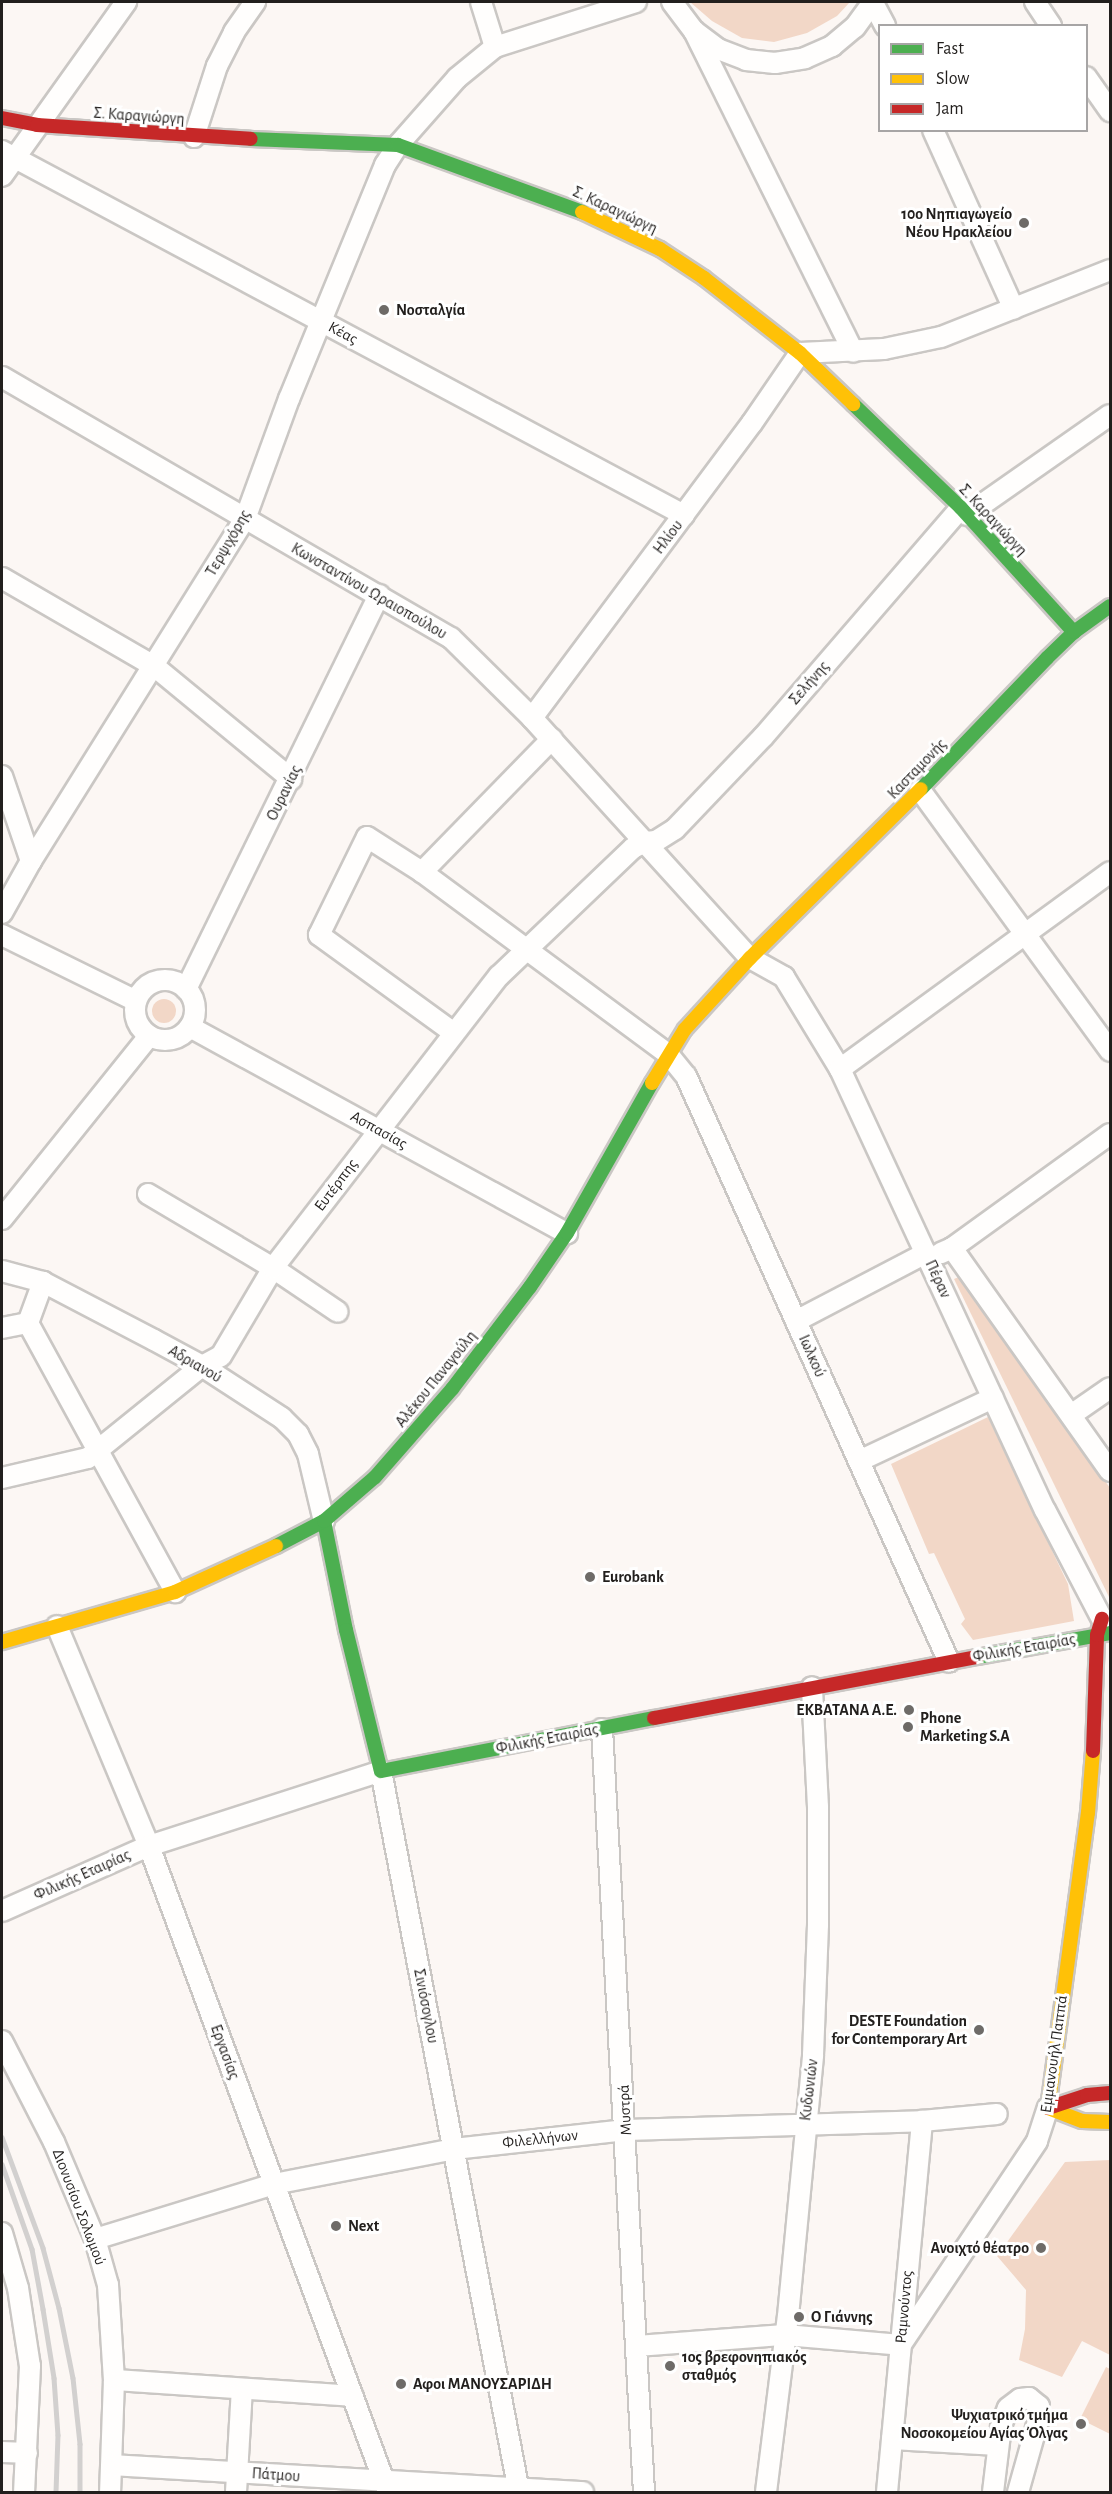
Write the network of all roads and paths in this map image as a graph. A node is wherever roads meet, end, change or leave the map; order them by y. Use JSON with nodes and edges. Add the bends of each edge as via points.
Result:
{"nodes":[{"id":1,"x":126,"y":2,"type":"edge"},
{"id":2,"x":255,"y":2,"type":"edge"},
{"id":3,"x":481,"y":2,"type":"edge"},
{"id":4,"x":636,"y":2,"type":"edge"},
{"id":5,"x":672,"y":2,"type":"edge"},
{"id":6,"x":873,"y":2,"type":"edge"},
{"id":7,"x":1035,"y":2,"type":"edge"},
{"id":8,"x":884,"y":24,"type":"edge"},
{"id":9,"x":1050,"y":24,"type":"edge"},
{"id":10,"x":694,"y":32,"type":"junction"},
{"id":11,"x":495,"y":47,"type":"junction"},
{"id":12,"x":1088,"y":79,"type":"edge"},
{"id":13,"x":1110,"y":111,"type":"edge"},
{"id":14,"x":2,"y":118,"type":"edge"},
{"id":15,"x":37,"y":125,"type":"junction"},
{"id":16,"x":934,"y":132,"type":"edge"},
{"id":17,"x":194,"y":137,"type":"junction"},
{"id":18,"x":398,"y":145,"type":"junction"},
{"id":19,"x":8,"y":154,"type":"edge"},
{"id":20,"x":2,"y":176,"type":"edge"},
{"id":21,"x":1110,"y":270,"type":"edge"},
{"id":22,"x":1014,"y":309,"type":"junction"},
{"id":23,"x":321,"y":321,"type":"junction"},
{"id":24,"x":853,"y":352,"type":"junction"},
{"id":25,"x":800,"y":353,"type":"junction"},
{"id":26,"x":2,"y":377,"type":"edge"},
{"id":27,"x":1110,"y":415,"type":"edge"},
{"id":28,"x":964,"y":512,"type":"junction"},
{"id":29,"x":684,"y":515,"type":"junction"},
{"id":30,"x":245,"y":519,"type":"junction"},
{"id":31,"x":2,"y":578,"type":"edge"},
{"id":32,"x":379,"y":595,"type":"junction"},
{"id":33,"x":1110,"y":606,"type":"edge"},
{"id":34,"x":1074,"y":632,"type":"junction"},
{"id":35,"x":154,"y":666,"type":"junction"},
{"id":36,"x":532,"y":718,"type":"junction"},
{"id":37,"x":552,"y":739,"type":"junction"},
{"id":38,"x":2,"y":777,"type":"edge"},
{"id":39,"x":291,"y":779,"type":"junction"},
{"id":40,"x":920,"y":790,"type":"junction"},
{"id":41,"x":645,"y":842,"type":"junction"},
{"id":42,"x":31,"y":861,"type":"junction"},
{"id":43,"x":422,"y":872,"type":"junction"},
{"id":44,"x":1110,"y":872,"type":"edge"},
{"id":45,"x":2,"y":913,"type":"edge"},
{"id":46,"x":1025,"y":934,"type":"junction"},
{"id":47,"x":2,"y":935,"type":"edge"},
{"id":48,"x":527,"y":952,"type":"junction"},
{"id":49,"x":750,"y":958,"type":"junction"},
{"id":50,"x":186,"y":989,"type":"junction"},
{"id":51,"x":136,"y":1001,"type":"junction"},
{"id":52,"x":190,"y":1027,"type":"junction"},
{"id":53,"x":454,"y":1033,"type":"junction"},
{"id":54,"x":149,"y":1036,"type":"junction"},
{"id":55,"x":1110,"y":1051,"type":"edge"},
{"id":56,"x":668,"y":1054,"type":"junction"},
{"id":57,"x":840,"y":1069,"type":"junction"},
{"id":58,"x":378,"y":1130,"type":"junction"},
{"id":59,"x":1110,"y":1134,"type":"edge"},
{"id":60,"x":148,"y":1194,"type":"dead end"},
{"id":61,"x":2,"y":1219,"type":"edge"},
{"id":62,"x":567,"y":1233,"type":"junction"},
{"id":63,"x":952,"y":1248,"type":"junction"},
{"id":64,"x":926,"y":1253,"type":"junction"},
{"id":65,"x":273,"y":1268,"type":"junction"},
{"id":66,"x":2,"y":1271,"type":"edge"},
{"id":67,"x":43,"y":1282,"type":"junction"},
{"id":68,"x":338,"y":1312,"type":"dead end"},
{"id":69,"x":796,"y":1321,"type":"junction"},
{"id":70,"x":28,"y":1323,"type":"junction"},
{"id":71,"x":2,"y":1328,"type":"edge"},
{"id":72,"x":202,"y":1366,"type":"junction"},
{"id":73,"x":1110,"y":1388,"type":"edge"},
{"id":74,"x":993,"y":1398,"type":"junction"},
{"id":75,"x":1071,"y":1415,"type":"junction"},
{"id":76,"x":97,"y":1451,"type":"junction"},
{"id":77,"x":859,"y":1461,"type":"junction"},
{"id":78,"x":1110,"y":1471,"type":"edge"},
{"id":79,"x":375,"y":1477,"type":"junction"},
{"id":80,"x":2,"y":1478,"type":"edge"},
{"id":81,"x":352,"y":1518,"type":"dead end"},
{"id":82,"x":324,"y":1521,"type":"junction"},
{"id":83,"x":345,"y":1538,"type":"dead end"},
{"id":84,"x":335,"y":1576,"type":"junction"},
{"id":85,"x":176,"y":1592,"type":"junction"},
{"id":86,"x":57,"y":1626,"type":"junction"},
{"id":87,"x":1107,"y":1628,"type":"edge"},
{"id":88,"x":2,"y":1642,"type":"edge"},
{"id":89,"x":949,"y":1662,"type":"junction"},
{"id":90,"x":812,"y":1687,"type":"junction"},
{"id":91,"x":1108,"y":1704,"type":"edge"},
{"id":92,"x":602,"y":1729,"type":"junction"},
{"id":93,"x":1093,"y":1759,"type":"junction"},
{"id":94,"x":381,"y":1771,"type":"junction"},
{"id":95,"x":149,"y":1846,"type":"junction"},
{"id":96,"x":2,"y":1911,"type":"edge"},
{"id":97,"x":2,"y":2041,"type":"edge"},
{"id":98,"x":1110,"y":2093,"type":"edge"},
{"id":99,"x":1048,"y":2108,"type":"junction"},
{"id":100,"x":997,"y":2114,"type":"dead end"},
{"id":101,"x":922,"y":2121,"type":"junction"},
{"id":102,"x":1110,"y":2122,"type":"edge"},
{"id":103,"x":805,"y":2126,"type":"junction"},
{"id":104,"x":626,"y":2130,"type":"junction"},
{"id":105,"x":454,"y":2149,"type":"junction"},
{"id":106,"x":274,"y":2184,"type":"junction"},
{"id":107,"x":95,"y":2240,"type":"junction"},
{"id":108,"x":3,"y":2242,"type":"edge"},
{"id":109,"x":785,"y":2335,"type":"junction"},
{"id":110,"x":901,"y":2345,"type":"junction"},
{"id":111,"x":637,"y":2346,"type":"junction"},
{"id":112,"x":114,"y":2380,"type":"junction"},
{"id":113,"x":242,"y":2389,"type":"junction"},
{"id":114,"x":352,"y":2396,"type":"junction"},
{"id":115,"x":892,"y":2439,"type":"junction"},
{"id":116,"x":998,"y":2445,"type":"junction"},
{"id":117,"x":2,"y":2452,"type":"edge"},
{"id":118,"x":27,"y":2453,"type":"junction"},
{"id":119,"x":112,"y":2465,"type":"junction"},
{"id":120,"x":237,"y":2473,"type":"junction"},
{"id":121,"x":353,"y":2486,"type":"edge"},
{"id":122,"x":386,"y":2487,"type":"edge"},
{"id":123,"x":519,"y":2492,"type":"edge"},
{"id":124,"x":24,"y":2493,"type":"edge"},
{"id":125,"x":110,"y":2493,"type":"edge"},
{"id":126,"x":236,"y":2493,"type":"edge"},
{"id":127,"x":583,"y":2493,"type":"edge"},
{"id":128,"x":644,"y":2493,"type":"edge"},
{"id":129,"x":766,"y":2493,"type":"edge"},
{"id":130,"x":887,"y":2493,"type":"edge"},
{"id":131,"x":993,"y":2493,"type":"edge"},
{"id":132,"x":1018,"y":2493,"type":"edge"}],
"edges":[{"from":1,"to":15,"type":"street"},
{"from":2,"to":17,"type":"street","via":[[217,66]]},
{"from":3,"to":11,"type":"street"},
{"from":4,"to":11,"type":"street"},
{"from":5,"to":10,"type":"street"},
{"from":6,"to":8,"type":"street"},
{"from":6,"to":10,"type":"street","via":[[848,33],[832,46],[805,58],[775,63],[746,60],[718,49]]},
{"from":7,"to":9,"type":"street"},
{"from":10,"to":24,"type":"street"},
{"from":11,"to":18,"type":"street","name":"Τερψιχόρης","via":[[457,78]]},
{"from":12,"to":13,"type":"street"},
{"from":14,"to":15,"type":"street","name":"Σ. Καραγιώργη"},
{"from":15,"to":17,"type":"street","name":"Σ. Καραγιώργη"},
{"from":15,"to":19,"type":"street"},
{"from":16,"to":22,"type":"street"},
{"from":17,"to":18,"type":"street","name":"Σ. Καραγιώργη"},
{"from":18,"to":23,"type":"street","name":"Τερψιχόρης","via":[[384,165]]},
{"from":18,"to":25,"type":"street","name":"Σ. Καραγιώργη","via":[[551,199],[660,249]]},
{"from":19,"to":20,"type":"street"},
{"from":19,"to":23,"type":"street","name":"Κέας"},
{"from":21,"to":22,"type":"street"},
{"from":22,"to":24,"type":"street","via":[[941,337]]},
{"from":23,"to":29,"type":"street","name":"Κέας"},
{"from":23,"to":30,"type":"street","name":"Τερψιχόρης"},
{"from":24,"to":25,"type":"street"},
{"from":25,"to":28,"type":"street","name":"Σ. Καραγιώργη"},
{"from":25,"to":29,"type":"street","name":"Ηλίου"},
{"from":26,"to":30,"type":"street","name":"Κωνσταντίνου Ωραιοπούλου"},
{"from":27,"to":28,"type":"street","name":"Σελήνης"},
{"from":28,"to":34,"type":"street","name":"Σ. Καραγιώργη"},
{"from":28,"to":41,"type":"street","name":"Σελήνης","via":[[763,737],[675,829],[656,841]]},
{"from":29,"to":36,"type":"street","name":"Ηλίου"},
{"from":30,"to":32,"type":"street","name":"Κωνσταντίνου Ωραιοπούλου"},
{"from":30,"to":35,"type":"street","name":"Τερψιχόρης"},
{"from":31,"to":35,"type":"street"},
{"from":32,"to":36,"type":"street","name":"Κωνσταντίνου Ωραιοπούλου","via":[[451,638]]},
{"from":32,"to":39,"type":"street","name":"Ουρανίας"},
{"from":33,"to":34,"type":"street","name":"Κασταμονής"},
{"from":34,"to":40,"type":"street","name":"Κασταμονής"},
{"from":35,"to":39,"type":"street"},
{"from":35,"to":42,"type":"street","name":"Τερψιχόρης"},
{"from":36,"to":37,"type":"street","name":"Κωνσταντίνου Ωραιοπούλου"},
{"from":37,"to":41,"type":"street","name":"Κωνσταντίνου Ωραιοπούλου"},
{"from":37,"to":43,"type":"street"},
{"from":38,"to":42,"type":"street"},
{"from":39,"to":50,"type":"street","name":"Ουρανίας"},
{"from":40,"to":46,"type":"street"},
{"from":40,"to":49,"type":"street","name":"Κασταμονής"},
{"from":41,"to":48,"type":"street","name":"Ευτέρπης","via":[[633,848]]},
{"from":41,"to":49,"type":"street","name":"Κωνσταντίνου Ωραιοπούλου"},
{"from":42,"to":45,"type":"street","name":"Τερψιχόρης"},
{"from":43,"to":48,"type":"street","name":"Ιωλκού"},
{"from":43,"to":53,"type":"street","name":"Ιωλκού","via":[[367,837],[319,935]]},
{"from":44,"to":46,"type":"street"},
{"from":46,"to":55,"type":"street"},
{"from":46,"to":57,"type":"street"},
{"from":47,"to":51,"type":"street"},
{"from":48,"to":53,"type":"street","name":"Ευτέρπης","via":[[499,976]]},
{"from":48,"to":56,"type":"street","name":"Ιωλκού"},
{"from":49,"to":56,"type":"street","name":"Αλέκου Παναγούλη","via":[[685,1029]]},
{"from":49,"to":57,"type":"street","name":"Πέραν","via":[[784,977]]},
{"from":50,"to":51,"type":"street","via":[[164,980],[152,983]]},
{"from":50,"to":52,"type":"street","via":[[195,1007]]},
{"from":51,"to":54,"type":"street","via":[[135,1014]]},
{"from":52,"to":54,"type":"street","via":[[171,1040]]},
{"from":52,"to":58,"type":"street","name":"Ασπασίας"},
{"from":53,"to":58,"type":"street","name":"Ευτέρπης"},
{"from":54,"to":61,"type":"street"},
{"from":56,"to":62,"type":"street","name":"Αλέκου Παναγούλη"},
{"from":56,"to":69,"type":"street","name":"Ιωλκού","via":[[686,1076]]},
{"from":57,"to":64,"type":"street","name":"Πέραν"},
{"from":58,"to":62,"type":"street","name":"Ασπασίας"},
{"from":58,"to":65,"type":"street","name":"Ευτέρπης"},
{"from":59,"to":63,"type":"street"},
{"from":60,"to":65,"type":"street"},
{"from":62,"to":79,"type":"street","name":"Αλέκου Παναγούλη","via":[[452,1389]]},
{"from":63,"to":64,"type":"street","via":[[942,1253]]},
{"from":63,"to":75,"type":"street","name":"Πέραν"},
{"from":64,"to":69,"type":"street"},
{"from":64,"to":74,"type":"street","name":"Πέραν"},
{"from":65,"to":68,"type":"street"},
{"from":65,"to":72,"type":"street","name":"Ευτέρπης","via":[[227,1349]]},
{"from":66,"to":67,"type":"street","name":"Αδριανού"},
{"from":67,"to":70,"type":"street"},
{"from":67,"to":72,"type":"street","name":"Αδριανού"},
{"from":69,"to":77,"type":"street","name":"Ιωλκού"},
{"from":70,"to":71,"type":"street"},
{"from":70,"to":76,"type":"street"},
{"from":72,"to":76,"type":"street","name":"Ευτέρπης"},
{"from":72,"to":82,"type":"street","name":"Αδριανού","via":[[282,1418],[298,1434],[308,1454]]},
{"from":73,"to":75,"type":"street"},
{"from":74,"to":77,"type":"street"},
{"from":74,"to":87,"type":"street","name":"Πέραν"},
{"from":75,"to":78,"type":"street","name":"Πέραν"},
{"from":76,"to":80,"type":"street","name":"Ευτέρπης","via":[[78,1462]]},
{"from":76,"to":85,"type":"street"},
{"from":77,"to":89,"type":"street","name":"Ιωλκού"},
{"from":79,"to":81,"type":"street"},
{"from":79,"to":82,"type":"street","name":"Αλέκου Παναγούλη"},
{"from":82,"to":84,"type":"street","name":"Σινιόσογλου"},
{"from":82,"to":85,"type":"street","name":"Αλέκου Παναγούλη","via":[[256,1557]]},
{"from":83,"to":84,"type":"street"},
{"from":84,"to":94,"type":"street","name":"Σινιόσογλου"},
{"from":85,"to":86,"type":"street","name":"Αλέκου Παναγούλη"},
{"from":86,"to":88,"type":"street","name":"Αλέκου Παναγούλη"},
{"from":86,"to":95,"type":"street","name":"Εργασίας"},
{"from":87,"to":89,"type":"street","name":"Φιλικής Εταιρίας"},
{"from":87,"to":93,"type":"street","name":"Εμμανουήλ Παππά"},
{"from":89,"to":90,"type":"street","name":"Φιλικής Εταιρίας"},
{"from":90,"to":92,"type":"street","name":"Φιλικής Εταιρίας"},
{"from":90,"to":103,"type":"street","name":"Κυδωνιών","via":[[818,1924],[813,2055]]},
{"from":91,"to":93,"type":"street","name":"Εμμανουήλ Παππά","via":[[1103,1734]]},
{"from":92,"to":94,"type":"street","name":"Φιλικής Εταιρίας"},
{"from":92,"to":104,"type":"street","name":"Μυστρά"},
{"from":93,"to":99,"type":"street","name":"Εμμανουήλ Παππά"},
{"from":94,"to":95,"type":"street","name":"Φιλικής Εταιρίας"},
{"from":94,"to":105,"type":"street","name":"Σινιόσογλου"},
{"from":95,"to":96,"type":"street","name":"Φιλικής Εταιρίας"},
{"from":95,"to":106,"type":"street","name":"Εργασίας"},
{"from":97,"to":107,"type":"street","name":"Διονυσίου Σολωμού","via":[[54,2142]]},
{"from":98,"to":99,"type":"street","via":[[1087,2095]]},
{"from":99,"to":102,"type":"street","via":[[1082,2121]]},
{"from":99,"to":110,"type":"street","name":"Εμμανουήλ Παππά","via":[[1037,2141]]},
{"from":100,"to":101,"type":"street","name":"Φιλελλήνων"},
{"from":101,"to":103,"type":"street","name":"Φιλελλήνων"},
{"from":101,"to":110,"type":"street","name":"Ραμνούντος"},
{"from":103,"to":104,"type":"street","name":"Φιλελλήνων"},
{"from":103,"to":109,"type":"street","name":"Κυδωνιών"},
{"from":104,"to":105,"type":"street","name":"Φιλελλήνων"},
{"from":104,"to":111,"type":"street","name":"Μυστρά"},
{"from":105,"to":106,"type":"street","name":"Φιλελλήνων"},
{"from":105,"to":123,"type":"street","name":"Σινιόσογλου"},
{"from":106,"to":107,"type":"street","name":"Φιλελλήνων"},
{"from":106,"to":114,"type":"street","name":"Εργασίας"},
{"from":107,"to":112,"type":"street","name":"Διονυσίου Σολωμού","via":[[108,2285]]},
{"from":108,"to":118,"type":"street","via":[[18,2288],[30,2366]]},
{"from":109,"to":110,"type":"street"},
{"from":109,"to":111,"type":"street"},
{"from":109,"to":129,"type":"street","name":"Κυδωνιών"},
{"from":110,"to":115,"type":"street","name":"Ραμνούντος"},
{"from":111,"to":128,"type":"street","name":"Μυστρά"},
{"from":112,"to":113,"type":"street"},
{"from":112,"to":119,"type":"street","name":"Διονυσίου Σολωμού"},
{"from":113,"to":114,"type":"street"},
{"from":113,"to":120,"type":"street"},
{"from":114,"to":122,"type":"street","name":"Εργασίας"},
{"from":115,"to":116,"type":"street"},
{"from":115,"to":130,"type":"street","name":"Ραμνούντος"},
{"from":116,"to":131,"type":"street"},
{"from":116,"to":132,"type":"street","via":[[1008,2408],[1020,2399],[1036,2401],[1038,2421]]},
{"from":117,"to":118,"type":"street"},
{"from":118,"to":124,"type":"street"},
{"from":119,"to":120,"type":"street","name":"Πάτμου"},
{"from":119,"to":125,"type":"street","name":"Διονυσίου Σολωμού"},
{"from":120,"to":121,"type":"street","name":"Πάτμου"},
{"from":120,"to":126,"type":"street"},
{"from":121,"to":122,"type":"street","name":"Πάτμου"},
{"from":122,"to":123,"type":"street","name":"Πάτμου"},
{"from":123,"to":127,"type":"street","name":"Πάτμου"}]}
